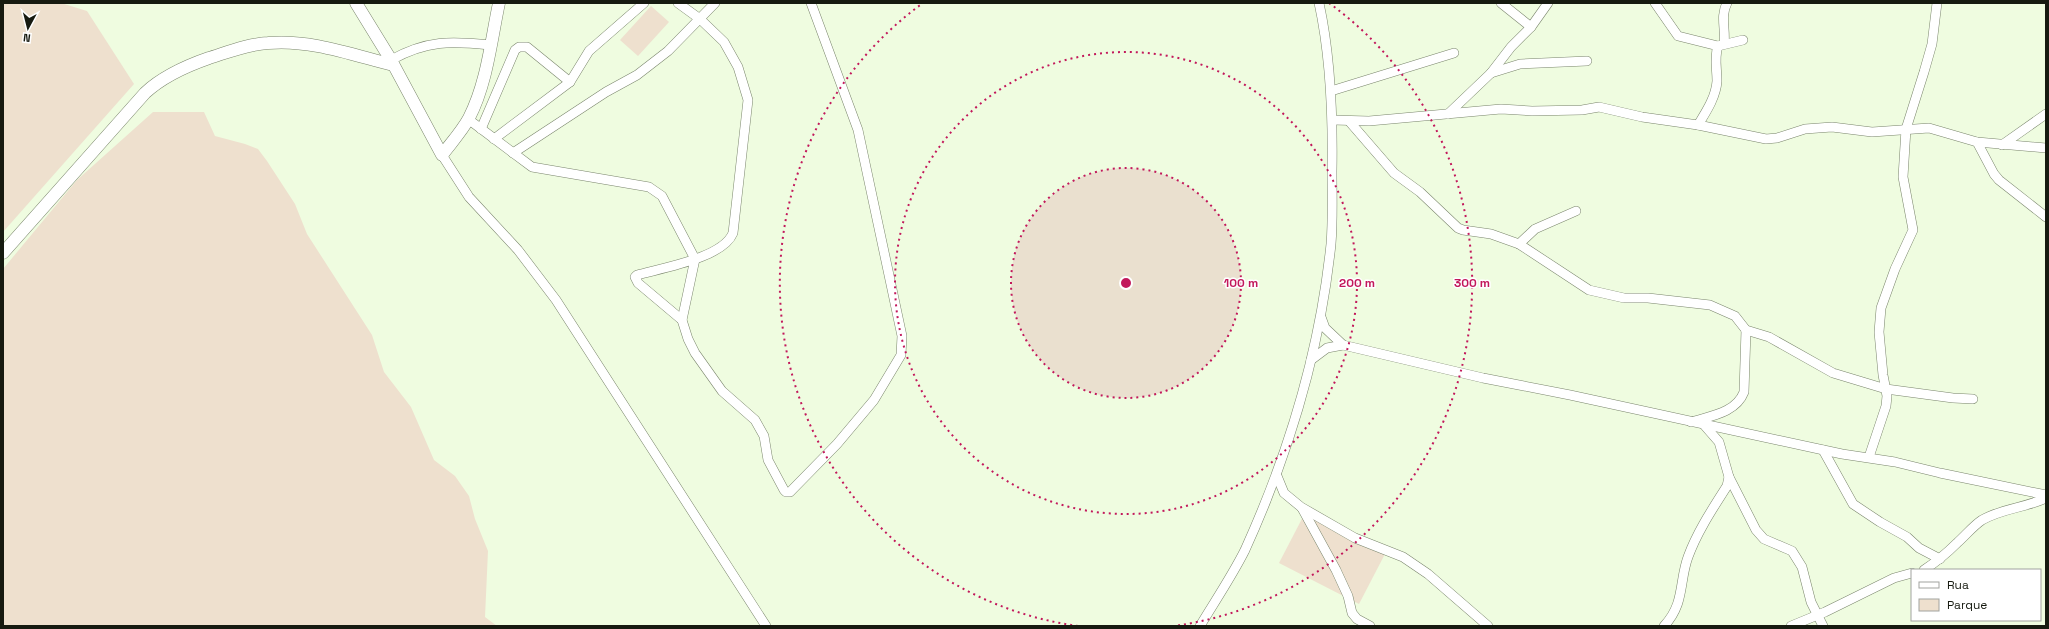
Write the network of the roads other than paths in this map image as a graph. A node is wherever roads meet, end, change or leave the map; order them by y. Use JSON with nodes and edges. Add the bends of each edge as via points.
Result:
{"nodes":[{"id":1,"x":356,"y":3,"type":"edge"},
{"id":2,"x":499,"y":3,"type":"edge"},
{"id":3,"x":644,"y":3,"type":"edge"},
{"id":4,"x":678,"y":3,"type":"edge"},
{"id":5,"x":715,"y":3,"type":"edge"},
{"id":6,"x":811,"y":3,"type":"edge"},
{"id":7,"x":1319,"y":3,"type":"edge"},
{"id":8,"x":1501,"y":3,"type":"edge"},
{"id":9,"x":1548,"y":3,"type":"edge"},
{"id":10,"x":1655,"y":3,"type":"edge"},
{"id":11,"x":1727,"y":3,"type":"edge"},
{"id":12,"x":1937,"y":3,"type":"edge"},
{"id":13,"x":700,"y":19,"type":"junction"},
{"id":14,"x":1531,"y":27,"type":"junction"},
{"id":15,"x":1743,"y":40,"type":"dead end"},
{"id":16,"x":490,"y":45,"type":"junction"},
{"id":17,"x":1721,"y":45,"type":"junction"},
{"id":18,"x":1454,"y":53,"type":"dead end"},
{"id":19,"x":1587,"y":61,"type":"dead end"},
{"id":20,"x":392,"y":62,"type":"junction"},
{"id":21,"x":1491,"y":73,"type":"junction"},
{"id":22,"x":570,"y":82,"type":"junction"},
{"id":23,"x":1331,"y":92,"type":"junction"},
{"id":24,"x":1448,"y":114,"type":"junction"},
{"id":25,"x":2046,"y":114,"type":"edge"},
{"id":26,"x":468,"y":119,"type":"junction"},
{"id":27,"x":1333,"y":120,"type":"junction"},
{"id":28,"x":1348,"y":122,"type":"junction"},
{"id":29,"x":1698,"y":125,"type":"junction"},
{"id":30,"x":481,"y":129,"type":"junction"},
{"id":31,"x":1906,"y":129,"type":"junction"},
{"id":32,"x":494,"y":139,"type":"junction"},
{"id":33,"x":1977,"y":142,"type":"junction"},
{"id":34,"x":2002,"y":144,"type":"junction"},
{"id":35,"x":2046,"y":148,"type":"edge"},
{"id":36,"x":513,"y":153,"type":"junction"},
{"id":37,"x":442,"y":155,"type":"junction"},
{"id":38,"x":1576,"y":210,"type":"dead end"},
{"id":39,"x":2046,"y":217,"type":"edge"},
{"id":40,"x":1519,"y":244,"type":"junction"},
{"id":41,"x":3,"y":253,"type":"edge"},
{"id":42,"x":695,"y":259,"type":"junction"},
{"id":43,"x":1321,"y":317,"type":"junction"},
{"id":44,"x":682,"y":320,"type":"junction"},
{"id":45,"x":1746,"y":330,"type":"junction"},
{"id":46,"x":1343,"y":345,"type":"junction"},
{"id":47,"x":1311,"y":360,"type":"junction"},
{"id":48,"x":1886,"y":389,"type":"junction"},
{"id":49,"x":1973,"y":399,"type":"dead end"},
{"id":50,"x":1689,"y":422,"type":"junction"},
{"id":51,"x":1705,"y":426,"type":"junction"},
{"id":52,"x":1823,"y":450,"type":"junction"},
{"id":53,"x":1869,"y":458,"type":"junction"},
{"id":54,"x":1277,"y":476,"type":"junction"},
{"id":55,"x":1729,"y":477,"type":"junction"},
{"id":56,"x":1288,"y":497,"type":"junction"},
{"id":57,"x":2046,"y":497,"type":"edge"},
{"id":58,"x":1267,"y":500,"type":"junction"},
{"id":59,"x":1301,"y":507,"type":"junction"},
{"id":60,"x":1940,"y":559,"type":"junction"},
{"id":61,"x":1925,"y":569,"type":"edge"},
{"id":62,"x":1911,"y":574,"type":"edge"},
{"id":63,"x":1818,"y":615,"type":"junction"},
{"id":64,"x":766,"y":626,"type":"edge"},
{"id":65,"x":1200,"y":626,"type":"edge"},
{"id":66,"x":1370,"y":626,"type":"edge"},
{"id":67,"x":1488,"y":626,"type":"edge"},
{"id":68,"x":1664,"y":626,"type":"edge"},
{"id":69,"x":1791,"y":626,"type":"edge"},
{"id":70,"x":1823,"y":626,"type":"edge"}],
"edges":[{"from":1,"to":20,"type":"street"},
{"from":2,"to":16,"type":"street"},
{"from":3,"to":22,"type":"street","via":[[589,51]]},
{"from":4,"to":13,"type":"street"},
{"from":5,"to":13,"type":"street"},
{"from":6,"to":44,"type":"street","via":[[858,130],[902,336],[901,354],[874,400],[790,492],[786,492],[768,460],[764,436],[755,420],[722,391],[695,353]]},
{"from":7,"to":23,"type":"street"},
{"from":8,"to":14,"type":"street"},
{"from":9,"to":14,"type":"street"},
{"from":10,"to":17,"type":"street","via":[[1678,36]]},
{"from":11,"to":17,"type":"street","via":[[1723,16],[1725,35]]},
{"from":12,"to":31,"type":"street","via":[[1930,51]]},
{"from":13,"to":36,"type":"street","via":[[668,51],[637,76],[606,92]]},
{"from":13,"to":42,"type":"street","via":[[724,42],[735,60],[748,100],[733,233],[724,246]]},
{"from":14,"to":21,"type":"street"},
{"from":15,"to":17,"type":"street"},
{"from":16,"to":20,"type":"street","via":[[441,42],[400,55]]},
{"from":16,"to":26,"type":"street","via":[[484,81]]},
{"from":17,"to":29,"type":"street","via":[[1715,55],[1715,89],[1707,111]]},
{"from":18,"to":23,"type":"street"},
{"from":19,"to":21,"type":"street","via":[[1520,64]]},
{"from":20,"to":37,"type":"street"},
{"from":20,"to":41,"type":"street","via":[[320,47],[273,43],[230,51],[180,69],[153,85],[145,93]]},
{"from":21,"to":24,"type":"street"},
{"from":22,"to":30,"type":"street","via":[[527,47],[519,47],[515,50]]},
{"from":22,"to":32,"type":"street"},
{"from":23,"to":27,"type":"street"},
{"from":24,"to":28,"type":"street"},
{"from":24,"to":29,"type":"street","via":[[1502,109],[1582,110],[1599,107],[1642,117]]},
{"from":25,"to":34,"type":"street"},
{"from":26,"to":30,"type":"street"},
{"from":26,"to":37,"type":"street"},
{"from":27,"to":28,"type":"street"},
{"from":27,"to":43,"type":"street","via":[[1331,242]]},
{"from":28,"to":40,"type":"street","via":[[1394,173],[1420,192],[1458,228],[1491,234]]},
{"from":29,"to":31,"type":"street","via":[[1766,138],[1776,138],[1805,129],[1832,127],[1872,132]]},
{"from":30,"to":32,"type":"street"},
{"from":31,"to":33,"type":"street","via":[[1938,129]]},
{"from":31,"to":48,"type":"street","via":[[1902,177],[1913,230],[1881,308],[1879,332],[1882,375]]},
{"from":32,"to":36,"type":"street"},
{"from":33,"to":34,"type":"street"},
{"from":33,"to":39,"type":"street","via":[[1999,180]]},
{"from":34,"to":35,"type":"street"},
{"from":36,"to":42,"type":"street","via":[[532,167],[656,190],[666,203]]},
{"from":37,"to":64,"type":"street","via":[[469,197],[518,250],[556,300]]},
{"from":38,"to":40,"type":"street","via":[[1535,229]]},
{"from":40,"to":45,"type":"street","via":[[1589,290],[1624,298],[1710,305],[1735,316]]},
{"from":42,"to":44,"type":"street"},
{"from":42,"to":44,"type":"street","via":[[637,275],[635,278]]},
{"from":43,"to":46,"type":"street","via":[[1325,328]]},
{"from":43,"to":47,"type":"street"},
{"from":45,"to":48,"type":"street","via":[[1769,337],[1833,373]]},
{"from":45,"to":50,"type":"street","via":[[1742,398],[1735,406],[1722,413]]},
{"from":46,"to":47,"type":"street","via":[[1327,348]]},
{"from":46,"to":50,"type":"street"},
{"from":47,"to":54,"type":"street"},
{"from":48,"to":49,"type":"street"},
{"from":48,"to":53,"type":"street","via":[[1886,406]]},
{"from":50,"to":51,"type":"street"},
{"from":51,"to":52,"type":"street"},
{"from":51,"to":55,"type":"street","via":[[1719,442]]},
{"from":52,"to":53,"type":"street"},
{"from":52,"to":60,"type":"street","via":[[1853,504]]},
{"from":53,"to":57,"type":"street"},
{"from":54,"to":56,"type":"street"},
{"from":54,"to":58,"type":"street"},
{"from":55,"to":63,"type":"street","via":[[1756,530],[1764,539],[1792,551],[1802,567],[1811,602]]},
{"from":55,"to":68,"type":"street","via":[[1688,556],[1678,601]]},
{"from":56,"to":58,"type":"street","via":[[1276,496]]},
{"from":56,"to":59,"type":"street"},
{"from":57,"to":60,"type":"street","via":[[2031,505],[2002,511],[1983,520]]},
{"from":58,"to":65,"type":"street","via":[[1244,552]]},
{"from":59,"to":66,"type":"street","via":[[1336,570],[1348,596],[1352,613]]},
{"from":59,"to":67,"type":"street","via":[[1355,538],[1403,557],[1428,574]]},
{"from":60,"to":61,"type":"street"},
{"from":62,"to":63,"type":"street","via":[[1894,578]]},
{"from":63,"to":69,"type":"street"},
{"from":63,"to":70,"type":"street"}]}
